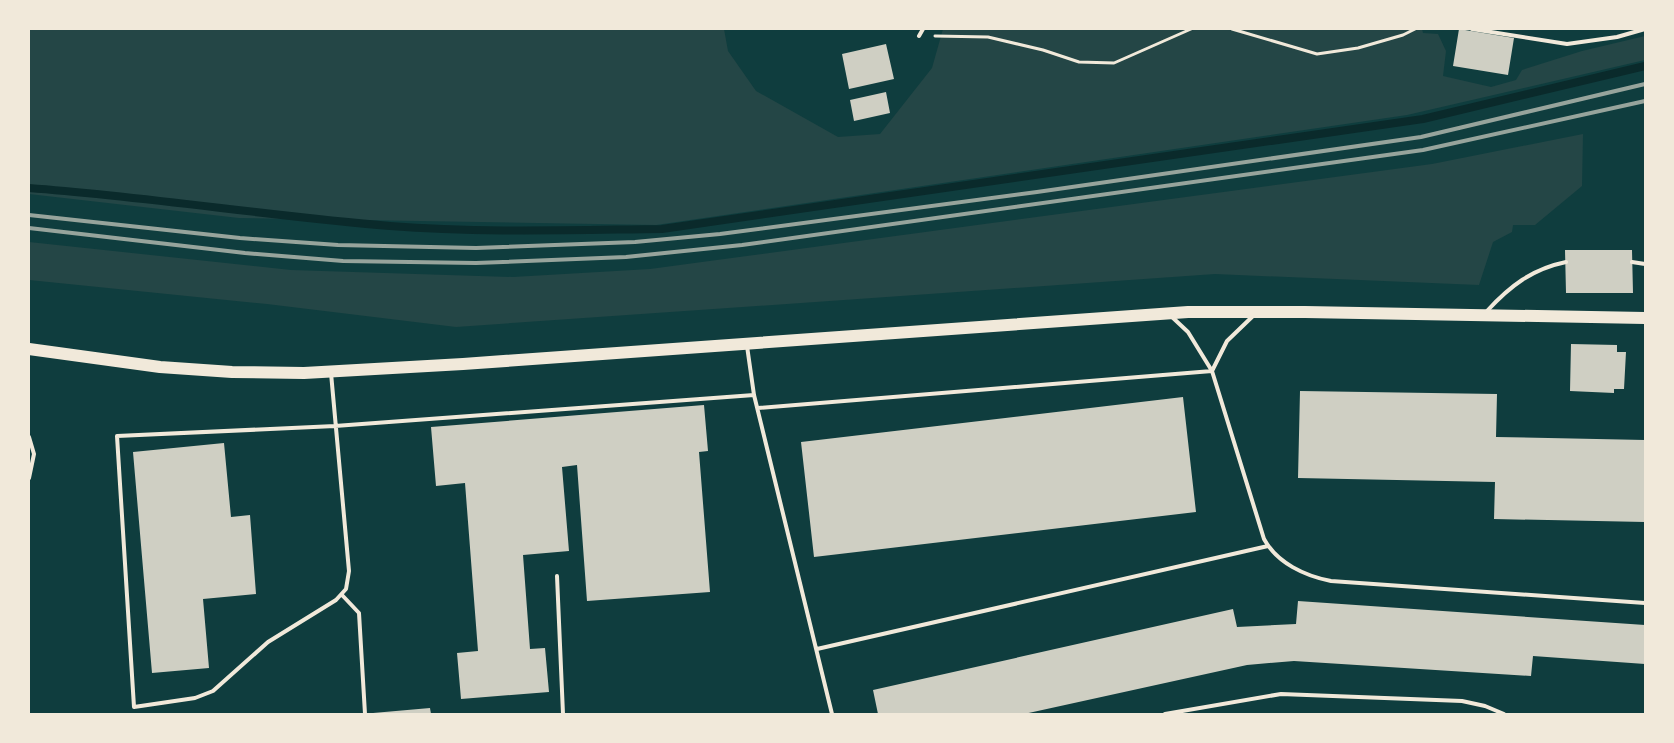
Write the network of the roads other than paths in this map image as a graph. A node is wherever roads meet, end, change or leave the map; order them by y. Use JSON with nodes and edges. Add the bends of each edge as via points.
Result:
{"nodes":[{"id":1,"x":923,"y":29,"type":"edge"},
{"id":2,"x":1472,"y":29,"type":"edge"},
{"id":3,"x":1645,"y":29,"type":"edge"},
{"id":4,"x":919,"y":36,"type":"road end"},
{"id":5,"x":1566,"y":262,"type":"dead end"},
{"id":6,"x":1632,"y":262,"type":"dead end"},
{"id":7,"x":1645,"y":264,"type":"edge"},
{"id":8,"x":1258,"y":312,"type":"junction"},
{"id":9,"x":1168,"y":313,"type":"junction"},
{"id":10,"x":1483,"y":315,"type":"junction"},
{"id":11,"x":1645,"y":318,"type":"edge"},
{"id":12,"x":747,"y":343,"type":"junction"},
{"id":13,"x":29,"y":349,"type":"edge"},
{"id":14,"x":1212,"y":371,"type":"junction"},
{"id":15,"x":330,"y":372,"type":"junction"},
{"id":16,"x":754,"y":395,"type":"junction"},
{"id":17,"x":758,"y":408,"type":"junction"},
{"id":18,"x":335,"y":426,"type":"junction"},
{"id":19,"x":29,"y":437,"type":"edge"},
{"id":20,"x":29,"y":478,"type":"edge"},
{"id":21,"x":1268,"y":546,"type":"junction"},
{"id":22,"x":557,"y":576,"type":"dead end"},
{"id":23,"x":342,"y":595,"type":"junction"},
{"id":24,"x":1645,"y":602,"type":"edge"},
{"id":25,"x":817,"y":649,"type":"junction"},
{"id":26,"x":365,"y":714,"type":"edge"},
{"id":27,"x":563,"y":714,"type":"edge"},
{"id":28,"x":832,"y":714,"type":"edge"},
{"id":29,"x":1165,"y":714,"type":"edge"},
{"id":30,"x":1504,"y":714,"type":"edge"}],
"edges":[{"from":1,"to":4,"type":"lane"},
{"from":2,"to":3,"type":"lane","via":[[1568,44]]},
{"from":5,"to":10,"type":"lane","via":[[1548,266],[1520,280]]},
{"from":6,"to":7,"type":"lane"},
{"from":8,"to":9,"type":"main road"},
{"from":8,"to":10,"type":"main road"},
{"from":8,"to":14,"type":"lane","via":[[1227,341]]},
{"from":9,"to":12,"type":"main road"},
{"from":9,"to":14,"type":"lane","via":[[1188,332]]},
{"from":10,"to":11,"type":"main road"},
{"from":12,"to":15,"type":"main road"},
{"from":12,"to":16,"type":"lane"},
{"from":13,"to":15,"type":"main road","via":[[195,370]]},
{"from":14,"to":17,"type":"lane"},
{"from":14,"to":21,"type":"lane","via":[[1255,516]]},
{"from":15,"to":18,"type":"lane"},
{"from":16,"to":17,"type":"lane"},
{"from":16,"to":18,"type":"lane"},
{"from":17,"to":25,"type":"lane"},
{"from":18,"to":23,"type":"lane","via":[[349,571]]},
{"from":18,"to":23,"type":"lane","via":[[117,436],[134,707],[195,698],[213,691],[268,642]]},
{"from":19,"to":20,"type":"lane","via":[[34,454]]},
{"from":21,"to":24,"type":"lane","via":[[1303,573],[1331,581]]},
{"from":21,"to":25,"type":"lane"},
{"from":22,"to":27,"type":"lane"},
{"from":23,"to":26,"type":"lane","via":[[359,613]]},
{"from":25,"to":28,"type":"lane"},
{"from":29,"to":30,"type":"lane","via":[[1266,695],[1300,693],[1462,702],[1486,706]]}]}
